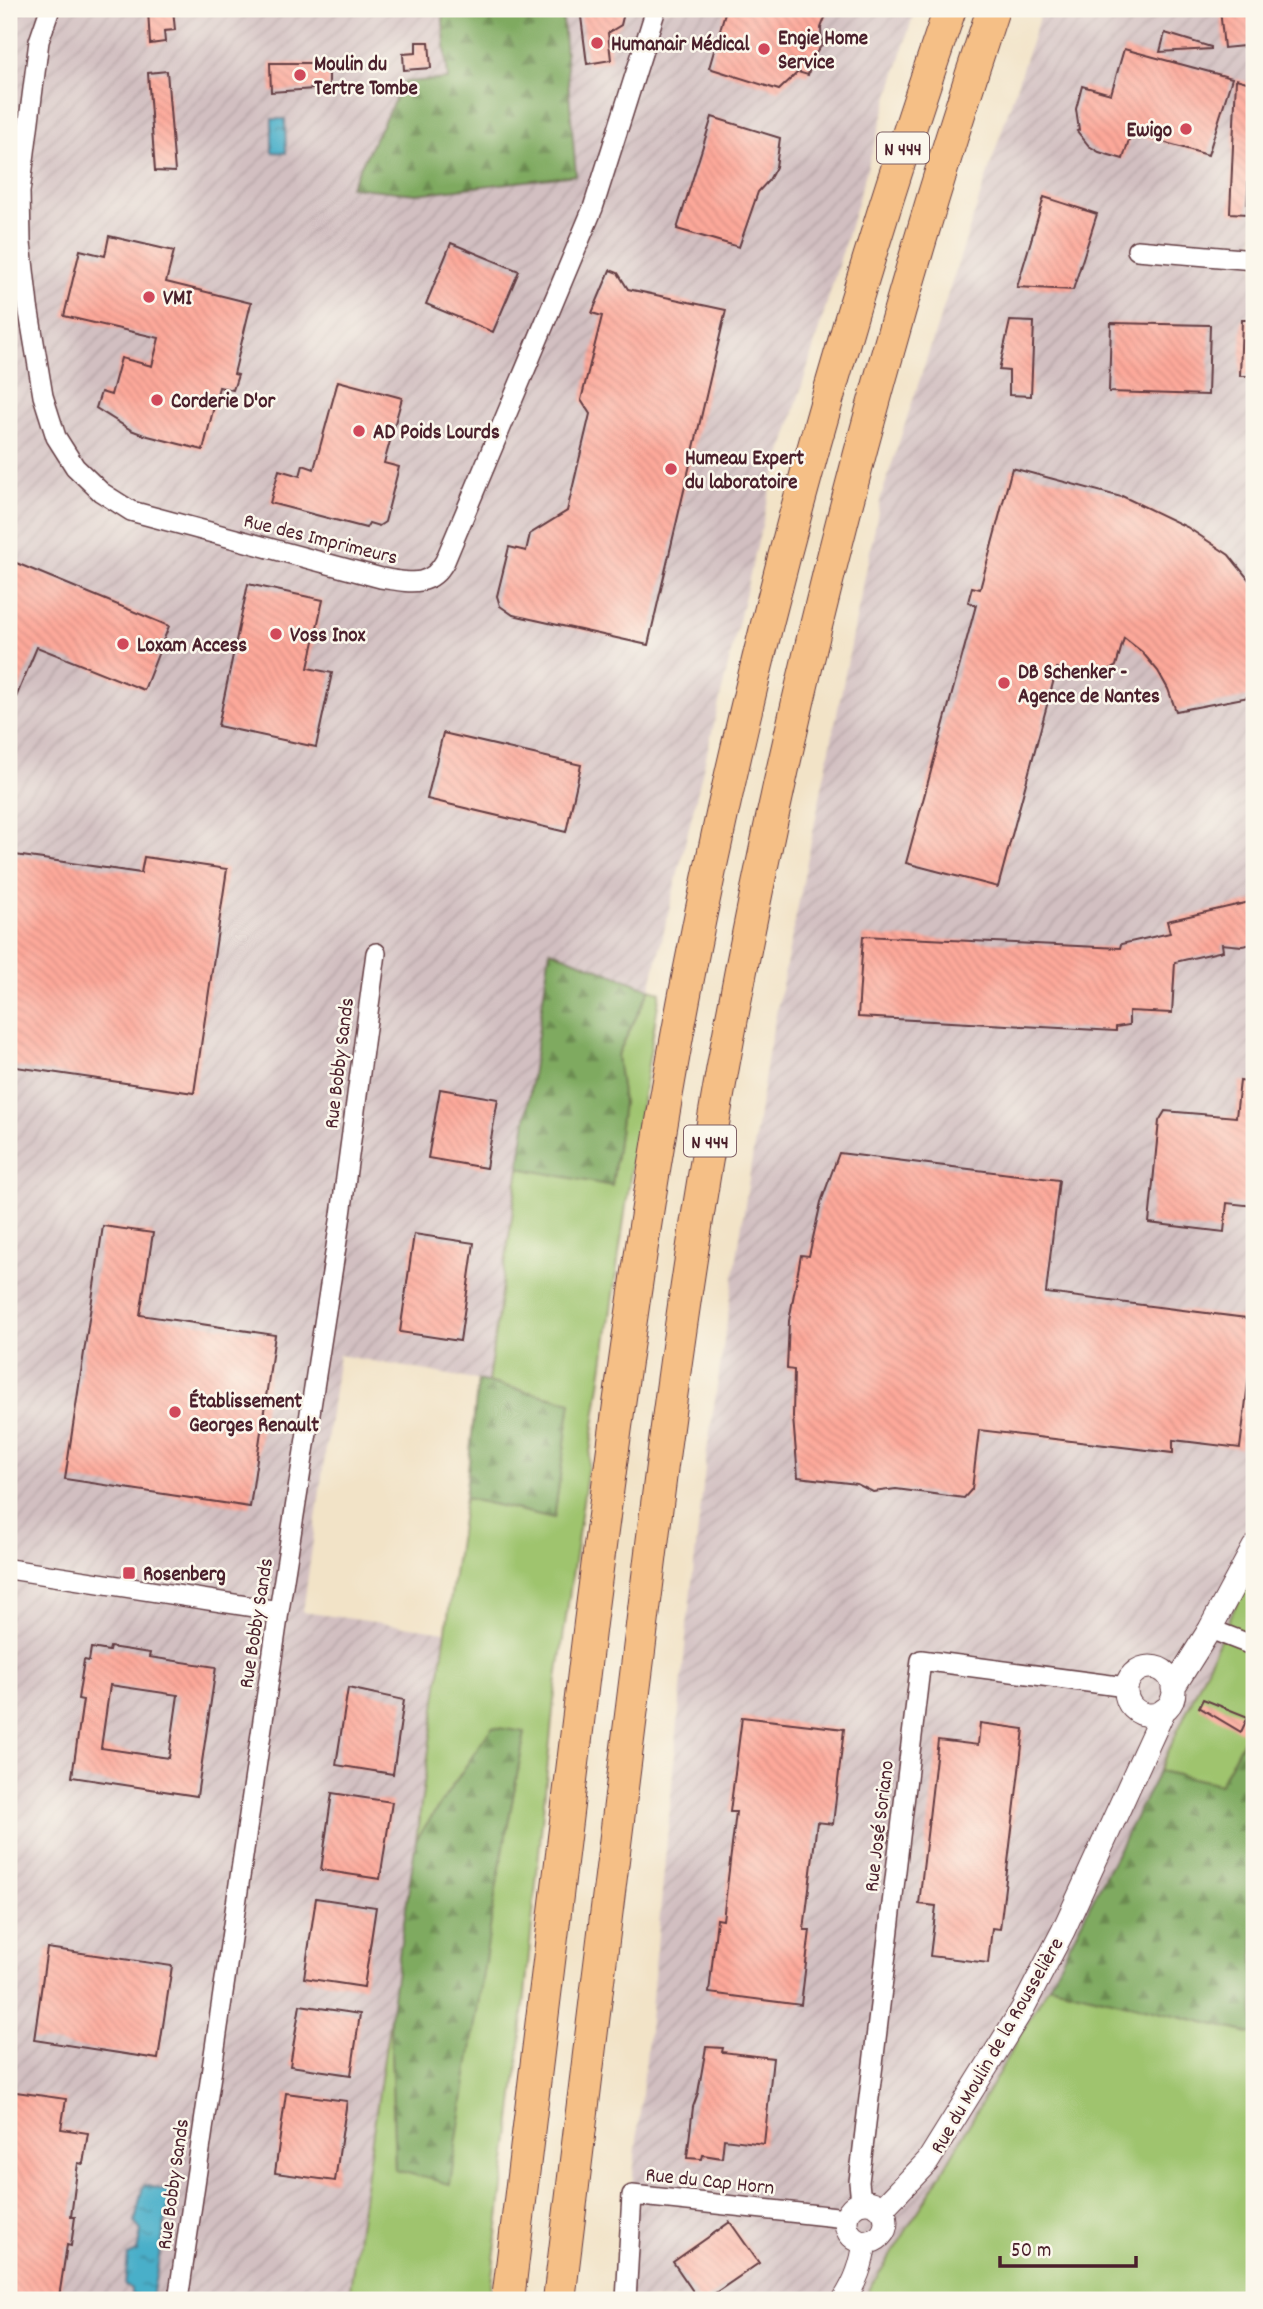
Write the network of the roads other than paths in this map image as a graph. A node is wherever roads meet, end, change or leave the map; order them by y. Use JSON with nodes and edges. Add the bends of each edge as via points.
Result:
{"nodes":[{"id":1,"x":50,"y":9,"type":"edge"},
{"id":2,"x":656,"y":9,"type":"edge"},
{"id":3,"x":950,"y":9,"type":"edge"},
{"id":4,"x":993,"y":9,"type":"edge"},
{"id":5,"x":1137,"y":250,"type":"dead end"},
{"id":6,"x":1254,"y":260,"type":"edge"},
{"id":7,"x":376,"y":953,"type":"dead end"},
{"id":8,"x":1254,"y":1547,"type":"edge"},
{"id":9,"x":9,"y":1569,"type":"edge"},
{"id":10,"x":279,"y":1611,"type":"junction"},
{"id":11,"x":1210,"y":1629,"type":"junction"},
{"id":12,"x":1254,"y":1646,"type":"edge"},
{"id":13,"x":1152,"y":1666,"type":"junction"},
{"id":14,"x":1126,"y":1687,"type":"junction"},
{"id":15,"x":1173,"y":1688,"type":"junction"},
{"id":16,"x":1135,"y":1710,"type":"junction"},
{"id":17,"x":1164,"y":1710,"type":"junction"},
{"id":18,"x":1128,"y":1792,"type":"junction"},
{"id":19,"x":863,"y":2210,"type":"junction"},
{"id":20,"x":865,"y":2242,"type":"junction"},
{"id":21,"x":178,"y":2300,"type":"edge"},
{"id":22,"x":508,"y":2300,"type":"edge"},
{"id":23,"x":559,"y":2300,"type":"edge"},
{"id":24,"x":626,"y":2300,"type":"edge"},
{"id":25,"x":844,"y":2300,"type":"edge"}],
"edges":[{"from":1,"to":2,"type":"street","name":"Rue des Imprimeurs","via":[[39,41],[22,179],[21,243],[43,396],[55,437],[75,467],[101,492],[131,510],[408,582],[425,581],[439,573],[445,561],[593,208]]},
{"from":3,"to":22,"type":"highway","number":"N 444","via":[[858,288],[808,466],[754,671],[688,977],[611,1460]]},
{"from":4,"to":23,"type":"highway","number":"N 444","via":[[910,273],[844,511],[793,720],[736,996],[700,1200],[666,1439]]},
{"from":5,"to":6,"type":"street"},
{"from":7,"to":10,"type":"street","name":"Rue Bobby Sands","via":[[341,1215]]},
{"from":8,"to":11,"type":"street"},
{"from":9,"to":10,"type":"street"},
{"from":10,"to":21,"type":"street","name":"Rue Bobby Sands"},
{"from":11,"to":12,"type":"street"},
{"from":11,"to":13,"type":"street"},
{"from":11,"to":15,"type":"street"},
{"from":13,"to":14,"type":"street","via":[[1136,1671]]},
{"from":13,"to":15,"type":"street","via":[[1167,1674]]},
{"from":14,"to":16,"type":"street"},
{"from":14,"to":19,"type":"street","name":"Rue José Soriano","via":[[921,1660],[859,2182]]},
{"from":15,"to":17,"type":"street"},
{"from":16,"to":17,"type":"street","via":[[1149,1715]]},
{"from":16,"to":18,"type":"street","via":[[1137,1744]]},
{"from":17,"to":18,"type":"street"},
{"from":18,"to":19,"type":"street","name":"Rue du Moulin de la Rousselière","via":[[1023,2008],[928,2161]]},
{"from":19,"to":20,"type":"street","via":[[846,2225],[853,2237]]},
{"from":19,"to":20,"type":"street","via":[[885,2214],[885,2228],[878,2238]]},
{"from":19,"to":24,"type":"street","name":"Rue du Cap Horn","via":[[632,2195]]},
{"from":20,"to":25,"type":"street","via":[[861,2267]]}]}
